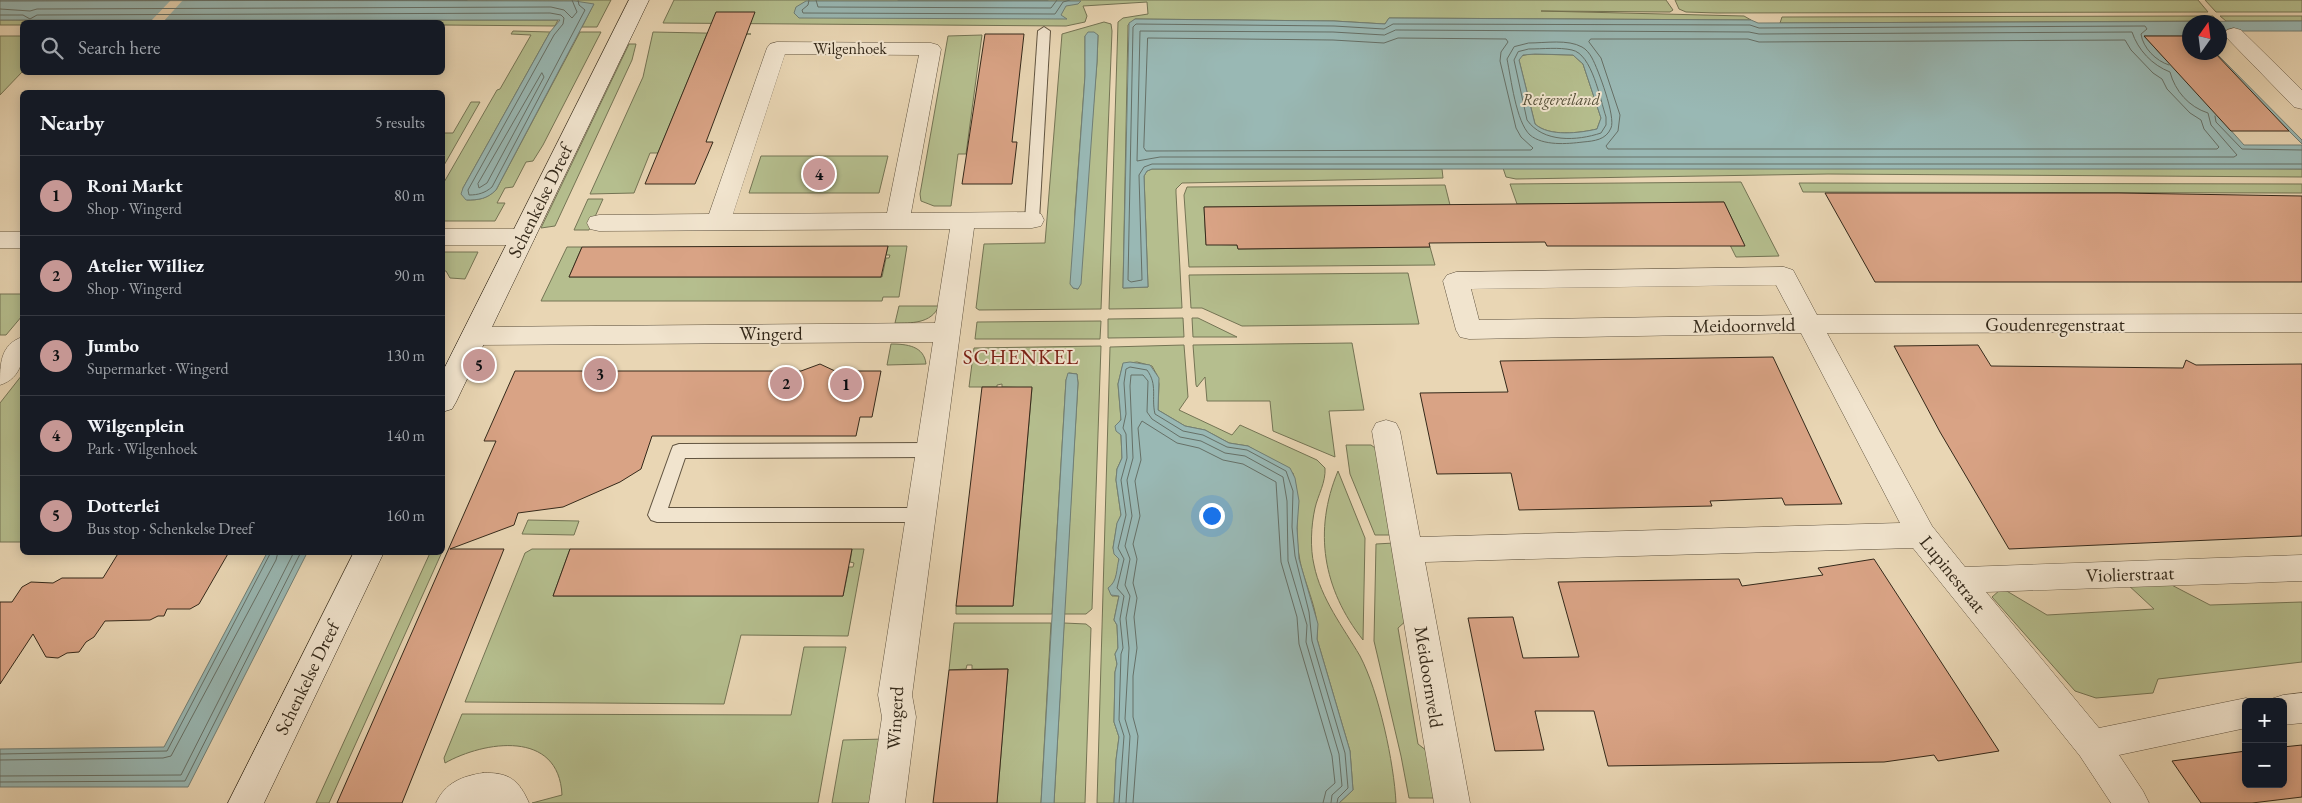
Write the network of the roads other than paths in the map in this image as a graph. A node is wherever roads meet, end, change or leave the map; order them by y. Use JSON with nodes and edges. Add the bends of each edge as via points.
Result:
{"nodes":[{"id":1,"x":639,"y":0,"type":"edge"},
{"id":2,"x":1044,"y":31,"type":"dead end"},
{"id":3,"x":2234,"y":34,"type":"dead end"},
{"id":4,"x":2302,"y":102,"type":"edge"},
{"id":5,"x":1032,"y":220,"type":"joint"},
{"id":6,"x":898,"y":221,"type":"junction"},
{"id":7,"x":963,"y":221,"type":"junction"},
{"id":8,"x":599,"y":223,"type":"dead end"},
{"id":9,"x":718,"y":223,"type":"junction"},
{"id":10,"x":445,"y":237,"type":"edge"},
{"id":11,"x":523,"y":237,"type":"junction"},
{"id":12,"x":0,"y":240,"type":"edge"},
{"id":13,"x":20,"y":240,"type":"edge"},
{"id":14,"x":2302,"y":323,"type":"edge"},
{"id":15,"x":1808,"y":324,"type":"junction"},
{"id":16,"x":948,"y":332,"type":"junction"},
{"id":17,"x":475,"y":336,"type":"junction"},
{"id":18,"x":20,"y":349,"type":"edge"},
{"id":19,"x":0,"y":374,"type":"edge"},
{"id":20,"x":445,"y":396,"type":"edge"},
{"id":21,"x":1386,"y":431,"type":"dead end"},
{"id":22,"x":931,"y":450,"type":"junction"},
{"id":23,"x":922,"y":515,"type":"junction"},
{"id":24,"x":1921,"y":535,"type":"junction"},
{"id":25,"x":1408,"y":550,"type":"junction"},
{"id":26,"x":367,"y":555,"type":"edge"},
{"id":27,"x":2302,"y":568,"type":"edge"},
{"id":28,"x":1958,"y":580,"type":"junction"},
{"id":29,"x":2302,"y":708,"type":"edge"},
{"id":30,"x":2287,"y":710,"type":"edge"},
{"id":31,"x":2242,"y":714,"type":"edge"},
{"id":32,"x":2092,"y":745,"type":"junction"},
{"id":33,"x":246,"y":803,"type":"edge"},
{"id":34,"x":454,"y":803,"type":"edge"},
{"id":35,"x":511,"y":803,"type":"edge"},
{"id":36,"x":887,"y":803,"type":"edge"},
{"id":37,"x":1452,"y":803,"type":"edge"},
{"id":38,"x":2131,"y":803,"type":"edge"}],
"edges":[{"from":1,"to":11,"type":"street","name":"Schenkelse Dreef"},
{"from":2,"to":5,"type":"lane"},
{"from":3,"to":4,"type":"street"},
{"from":5,"to":7,"type":"street"},
{"from":6,"to":7,"type":"street"},
{"from":6,"to":9,"type":"street"},
{"from":6,"to":9,"type":"street","name":"Wilgenhoek","via":[[931,49],[777,48]]},
{"from":7,"to":16,"type":"street"},
{"from":8,"to":9,"type":"street"},
{"from":10,"to":11,"type":"street"},
{"from":11,"to":17,"type":"street","name":"Schenkelse Dreef"},
{"from":12,"to":13,"type":"street"},
{"from":14,"to":15,"type":"street","name":"Goudenregenstraat"},
{"from":15,"to":15,"type":"street","name":"Meidoornveld","via":[[1784,276],[1456,281],[1468,330]]},
{"from":15,"to":24,"type":"street","name":"Lupinestraat"},
{"from":16,"to":17,"type":"street","name":"Wingerd"},
{"from":16,"to":22,"type":"street","name":"Wingerd"},
{"from":17,"to":20,"type":"street","name":"Schenkelse Dreef"},
{"from":18,"to":19,"type":"street"},
{"from":21,"to":25,"type":"street","name":"Meidoornveld"},
{"from":22,"to":23,"type":"street","name":"Wingerd"},
{"from":22,"to":23,"type":"lane","via":[[679,451],[657,515]]},
{"from":23,"to":36,"type":"street","name":"Wingerd","via":[[895,695],[899,717]]},
{"from":24,"to":25,"type":"street"},
{"from":24,"to":28,"type":"street","name":"Lupinestraat"},
{"from":25,"to":37,"type":"street","name":"Meidoornveld"},
{"from":26,"to":33,"type":"street","name":"Schenkelse Dreef"},
{"from":27,"to":28,"type":"street","name":"Violierstraat"},
{"from":28,"to":32,"type":"street","name":"Lupinestraat"},
{"from":29,"to":30,"type":"street"},
{"from":31,"to":32,"type":"street"},
{"from":32,"to":38,"type":"street","name":"Lupinestraat"},
{"from":34,"to":35,"type":"street","via":[[471,792],[488,788],[502,791]]}]}
